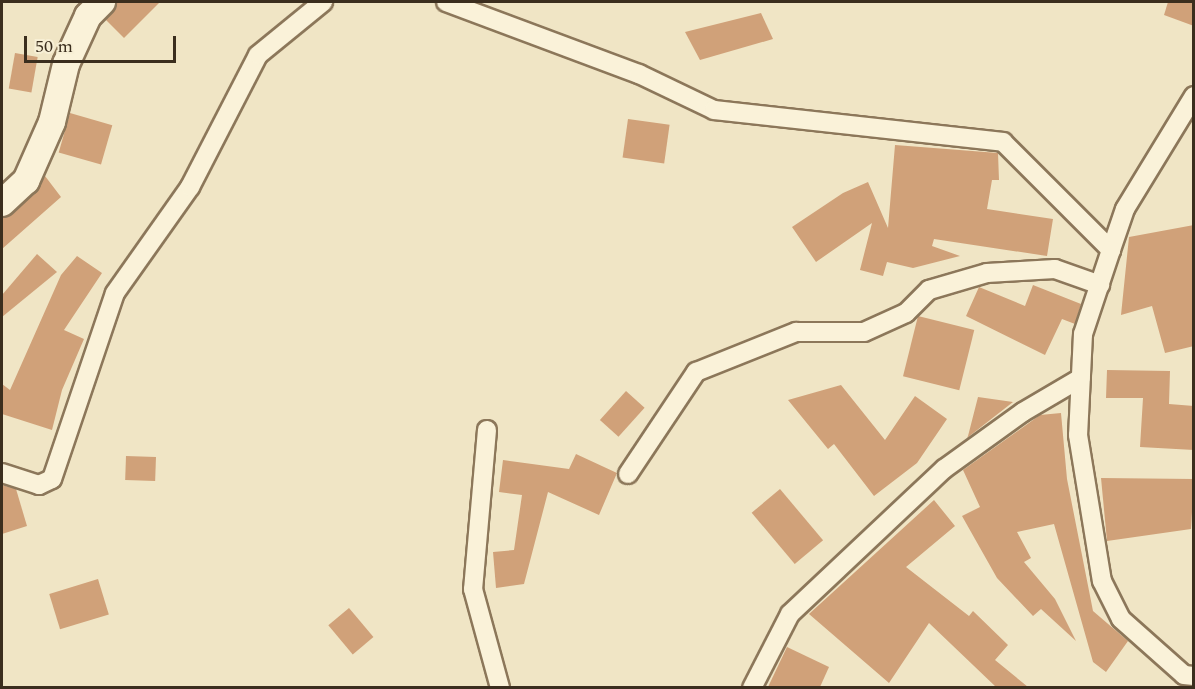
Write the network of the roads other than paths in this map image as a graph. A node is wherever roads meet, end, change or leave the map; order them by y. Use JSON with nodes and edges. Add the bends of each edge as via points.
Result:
{"nodes":[{"id":1,"x":102,"y":2,"type":"edge"},
{"id":2,"x":322,"y":2,"type":"edge"},
{"id":3,"x":446,"y":2,"type":"edge"},
{"id":4,"x":1194,"y":96,"type":"edge"},
{"id":5,"x":2,"y":203,"type":"edge"},
{"id":6,"x":1111,"y":250,"type":"junction"},
{"id":7,"x":1100,"y":285,"type":"junction"},
{"id":8,"x":1081,"y":378,"type":"junction"},
{"id":9,"x":487,"y":430,"type":"dead end"},
{"id":10,"x":2,"y":473,"type":"edge"},
{"id":11,"x":628,"y":474,"type":"dead end"},
{"id":12,"x":1194,"y":676,"type":"edge"},
{"id":13,"x":500,"y":687,"type":"edge"},
{"id":14,"x":752,"y":687,"type":"edge"}],
"edges":[{"from":1,"to":5,"type":"street","via":[[88,16],[66,64],[52,122],[27,181]]},
{"from":2,"to":10,"type":"street","via":[[258,55],[190,187],[115,293],[52,479],[39,486]]},
{"from":3,"to":6,"type":"street","via":[[639,74],[714,110],[1003,142]]},
{"from":4,"to":6,"type":"street","via":[[1125,209]]},
{"from":6,"to":7,"type":"street"},
{"from":7,"to":8,"type":"street","via":[[1083,334]]},
{"from":7,"to":11,"type":"street","via":[[1055,269],[987,273],[929,290],[906,314],[864,332],[796,332],[707,367],[696,372]]},
{"from":8,"to":12,"type":"street","via":[[1078,435],[1102,581],[1121,619],[1184,675]]},
{"from":8,"to":14,"type":"street","via":[[1023,412],[944,469],[790,614]]},
{"from":9,"to":13,"type":"street","via":[[473,589]]}]}
